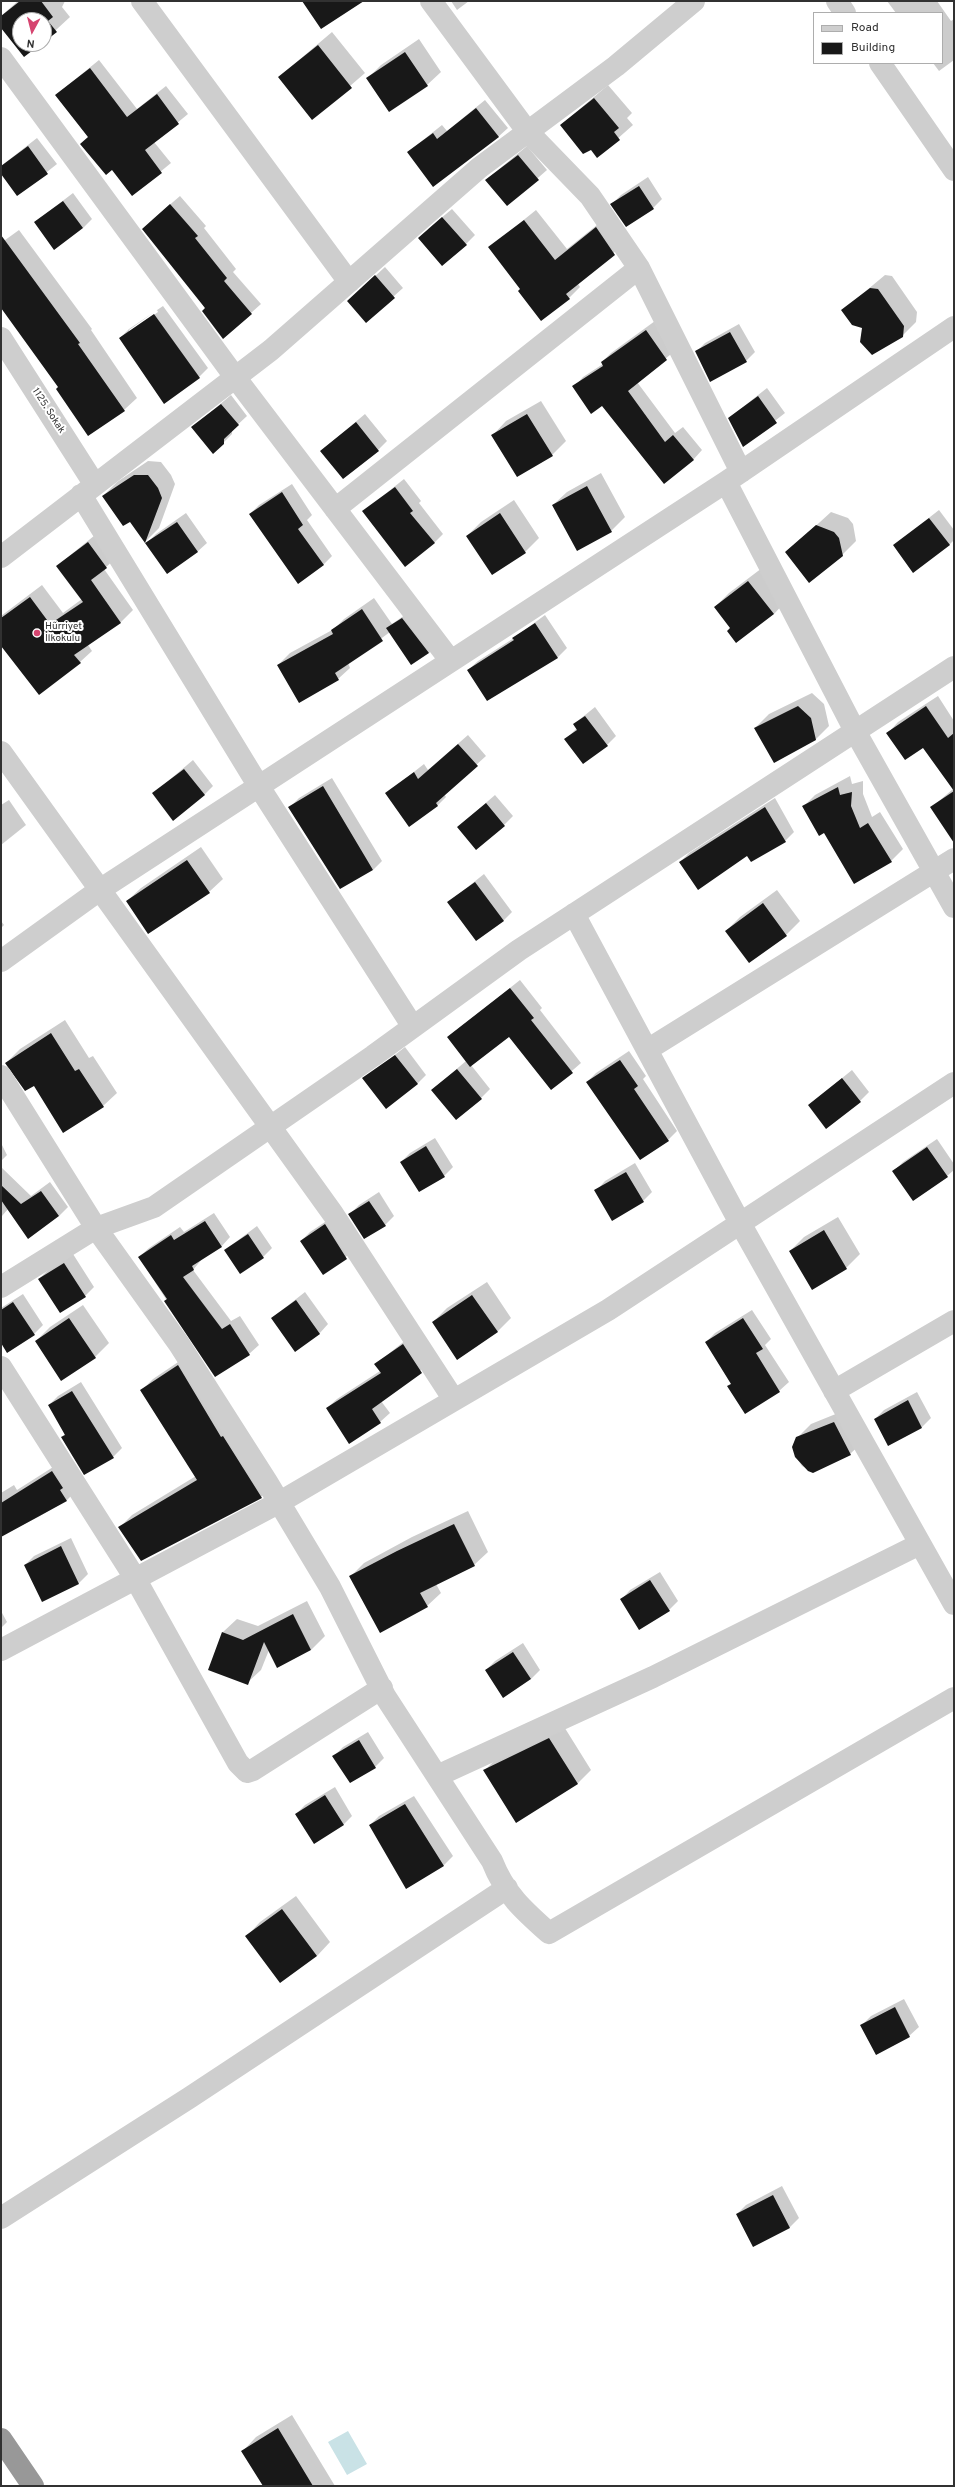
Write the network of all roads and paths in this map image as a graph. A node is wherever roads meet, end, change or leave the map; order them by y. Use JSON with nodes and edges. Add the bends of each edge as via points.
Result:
{"nodes":[{"id":1,"x":142,"y":1,"type":"edge"},
{"id":2,"x":431,"y":1,"type":"edge"},
{"id":3,"x":694,"y":1,"type":"edge"},
{"id":4,"x":837,"y":1,"type":"edge"},
{"id":5,"x":844,"y":12,"type":"edge"},
{"id":6,"x":881,"y":64,"type":"edge"},
{"id":7,"x":4,"y":67,"type":"edge"},
{"id":8,"x":527,"y":131,"type":"junction"},
{"id":9,"x":954,"y":170,"type":"edge"},
{"id":10,"x":639,"y":268,"type":"junction"},
{"id":11,"x":349,"y":282,"type":"junction"},
{"id":12,"x":954,"y":327,"type":"edge"},
{"id":13,"x":1,"y":338,"type":"edge"},
{"id":14,"x":235,"y":377,"type":"junction"},
{"id":15,"x":733,"y":477,"type":"junction"},
{"id":16,"x":88,"y":490,"type":"junction"},
{"id":17,"x":335,"y":509,"type":"junction"},
{"id":18,"x":1,"y":557,"type":"edge"},
{"id":19,"x":450,"y":660,"type":"junction"},
{"id":20,"x":954,"y":667,"type":"edge"},
{"id":21,"x":854,"y":731,"type":"junction"},
{"id":22,"x":1,"y":752,"type":"edge"},
{"id":23,"x":258,"y":785,"type":"junction"},
{"id":24,"x":954,"y":859,"type":"edge"},
{"id":25,"x":934,"y":872,"type":"junction"},
{"id":26,"x":101,"y":889,"type":"junction"},
{"id":27,"x":954,"y":907,"type":"edge"},
{"id":28,"x":574,"y":914,"type":"junction"},
{"id":29,"x":1,"y":961,"type":"edge"},
{"id":30,"x":413,"y":1027,"type":"junction"},
{"id":31,"x":647,"y":1050,"type":"junction"},
{"id":32,"x":1,"y":1076,"type":"edge"},
{"id":33,"x":954,"y":1083,"type":"edge"},
{"id":34,"x":271,"y":1126,"type":"junction"},
{"id":35,"x":740,"y":1223,"type":"junction"},
{"id":36,"x":96,"y":1228,"type":"junction"},
{"id":37,"x":1,"y":1287,"type":"edge"},
{"id":38,"x":954,"y":1322,"type":"edge"},
{"id":39,"x":1,"y":1367,"type":"edge"},
{"id":40,"x":834,"y":1391,"type":"junction"},
{"id":41,"x":454,"y":1400,"type":"junction"},
{"id":42,"x":280,"y":1502,"type":"junction"},
{"id":43,"x":920,"y":1544,"type":"junction"},
{"id":44,"x":134,"y":1578,"type":"junction"},
{"id":45,"x":954,"y":1604,"type":"edge"},
{"id":46,"x":1,"y":1650,"type":"edge"},
{"id":47,"x":382,"y":1688,"type":"junction"},
{"id":48,"x":954,"y":1698,"type":"edge"},
{"id":49,"x":437,"y":1776,"type":"junction"},
{"id":50,"x":507,"y":1888,"type":"junction"},
{"id":51,"x":1,"y":2218,"type":"edge"},
{"id":52,"x":1,"y":2439,"type":"edge"},
{"id":53,"x":33,"y":2486,"type":"edge"}],
"edges":[{"from":1,"to":11,"type":"street"},
{"from":2,"to":8,"type":"street"},
{"from":3,"to":8,"type":"street","via":[[616,66]]},
{"from":4,"to":5,"type":"street"},
{"from":6,"to":9,"type":"street"},
{"from":7,"to":14,"type":"street"},
{"from":8,"to":10,"type":"street","via":[[590,196]]},
{"from":8,"to":11,"type":"street","via":[[479,168]]},
{"from":10,"to":15,"type":"street"},
{"from":10,"to":17,"type":"street"},
{"from":11,"to":14,"type":"street","via":[[271,350]]},
{"from":12,"to":15,"type":"street"},
{"from":13,"to":16,"type":"street","name":"1125. Sokak"},
{"from":14,"to":16,"type":"street"},
{"from":14,"to":17,"type":"street"},
{"from":15,"to":19,"type":"street"},
{"from":15,"to":21,"type":"street"},
{"from":16,"to":18,"type":"street"},
{"from":16,"to":23,"type":"street","name":"1125. Sokak"},
{"from":17,"to":19,"type":"street"},
{"from":19,"to":23,"type":"street"},
{"from":20,"to":21,"type":"street"},
{"from":21,"to":25,"type":"street"},
{"from":21,"to":28,"type":"street"},
{"from":22,"to":26,"type":"street"},
{"from":23,"to":26,"type":"street"},
{"from":23,"to":30,"type":"street","name":"1125. Sokak"},
{"from":24,"to":25,"type":"street"},
{"from":25,"to":27,"type":"street"},
{"from":25,"to":31,"type":"street"},
{"from":26,"to":29,"type":"street"},
{"from":26,"to":34,"type":"street"},
{"from":28,"to":30,"type":"street","via":[[518,950]]},
{"from":28,"to":31,"type":"street"},
{"from":30,"to":34,"type":"street"},
{"from":31,"to":35,"type":"street"},
{"from":32,"to":36,"type":"street"},
{"from":33,"to":35,"type":"street"},
{"from":34,"to":36,"type":"street","via":[[154,1207]]},
{"from":34,"to":41,"type":"street","via":[[333,1214]]},
{"from":35,"to":40,"type":"street"},
{"from":35,"to":41,"type":"street","via":[[608,1310]]},
{"from":36,"to":37,"type":"street"},
{"from":36,"to":42,"type":"street","via":[[179,1344]]},
{"from":38,"to":40,"type":"street"},
{"from":39,"to":44,"type":"street"},
{"from":40,"to":43,"type":"street"},
{"from":41,"to":42,"type":"street"},
{"from":42,"to":44,"type":"street"},
{"from":42,"to":47,"type":"street","via":[[330,1588]]},
{"from":43,"to":45,"type":"street"},
{"from":43,"to":49,"type":"street","via":[[653,1678]]},
{"from":44,"to":46,"type":"street"},
{"from":44,"to":47,"type":"street","via":[[238,1763],[247,1772]]},
{"from":47,"to":49,"type":"street"},
{"from":48,"to":50,"type":"street","via":[[549,1933],[516,1905]]},
{"from":49,"to":50,"type":"street"},
{"from":50,"to":51,"type":"street","via":[[189,2098]]},
{"from":52,"to":53,"type":"highway"}]}
